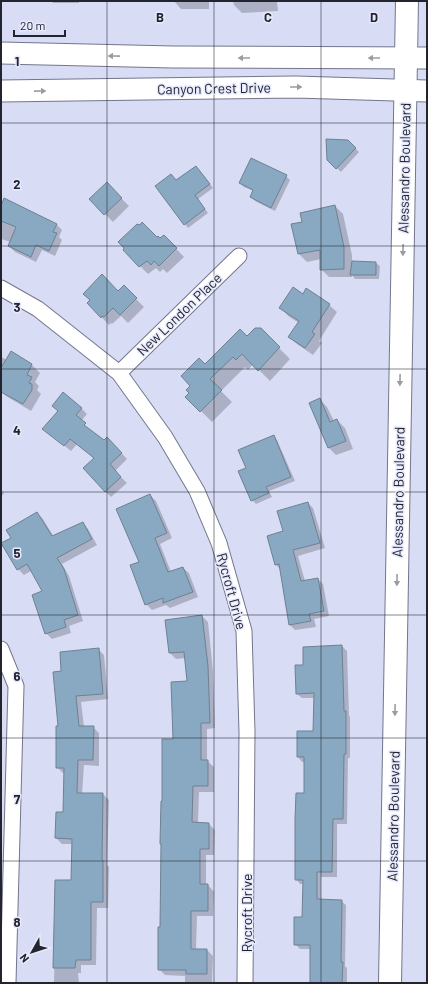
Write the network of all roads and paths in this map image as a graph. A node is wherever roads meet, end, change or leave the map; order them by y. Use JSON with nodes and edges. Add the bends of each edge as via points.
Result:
{"nodes":[{"id":1,"x":407,"y":1,"type":"edge"},
{"id":2,"x":1,"y":53,"type":"edge"},
{"id":3,"x":417,"y":58,"type":"edge"},
{"id":4,"x":405,"y":90,"type":"junction"},
{"id":5,"x":427,"y":91,"type":"edge"},
{"id":6,"x":1,"y":92,"type":"edge"},
{"id":7,"x":239,"y":256,"type":"dead end"},
{"id":8,"x":1,"y":288,"type":"edge"},
{"id":9,"x":119,"y":373,"type":"junction"},
{"id":10,"x":1,"y":648,"type":"edge"},
{"id":11,"x":8,"y":983,"type":"edge"},
{"id":12,"x":245,"y":983,"type":"edge"},
{"id":13,"x":390,"y":983,"type":"edge"}],
"edges":[{"from":1,"to":3,"type":"main road","name":"Alessandro Boulevard"},
{"from":3,"to":2,"type":"main road","name":"Canyon Crest Drive","one_way":true},
{"from":3,"to":4,"type":"main road","name":"Alessandro Boulevard"},
{"from":4,"to":5,"type":"main road","name":"Canyon Crest Drive"},
{"from":6,"to":4,"type":"main road","name":"Canyon Crest Drive","one_way":true,"via":[[296,87]]},
{"from":4,"to":13,"type":"main road","name":"Alessandro Boulevard","one_way":true},
{"from":7,"to":9,"type":"street","name":"New London Place"},
{"from":8,"to":9,"type":"street","name":"Rycroft Drive","via":[[38,309]]},
{"from":9,"to":12,"type":"street","name":"Rycroft Drive","via":[[165,437],[197,491],[219,543],[244,631],[247,732]]},
{"from":10,"to":11,"type":"street","via":[[16,686]]}]}
